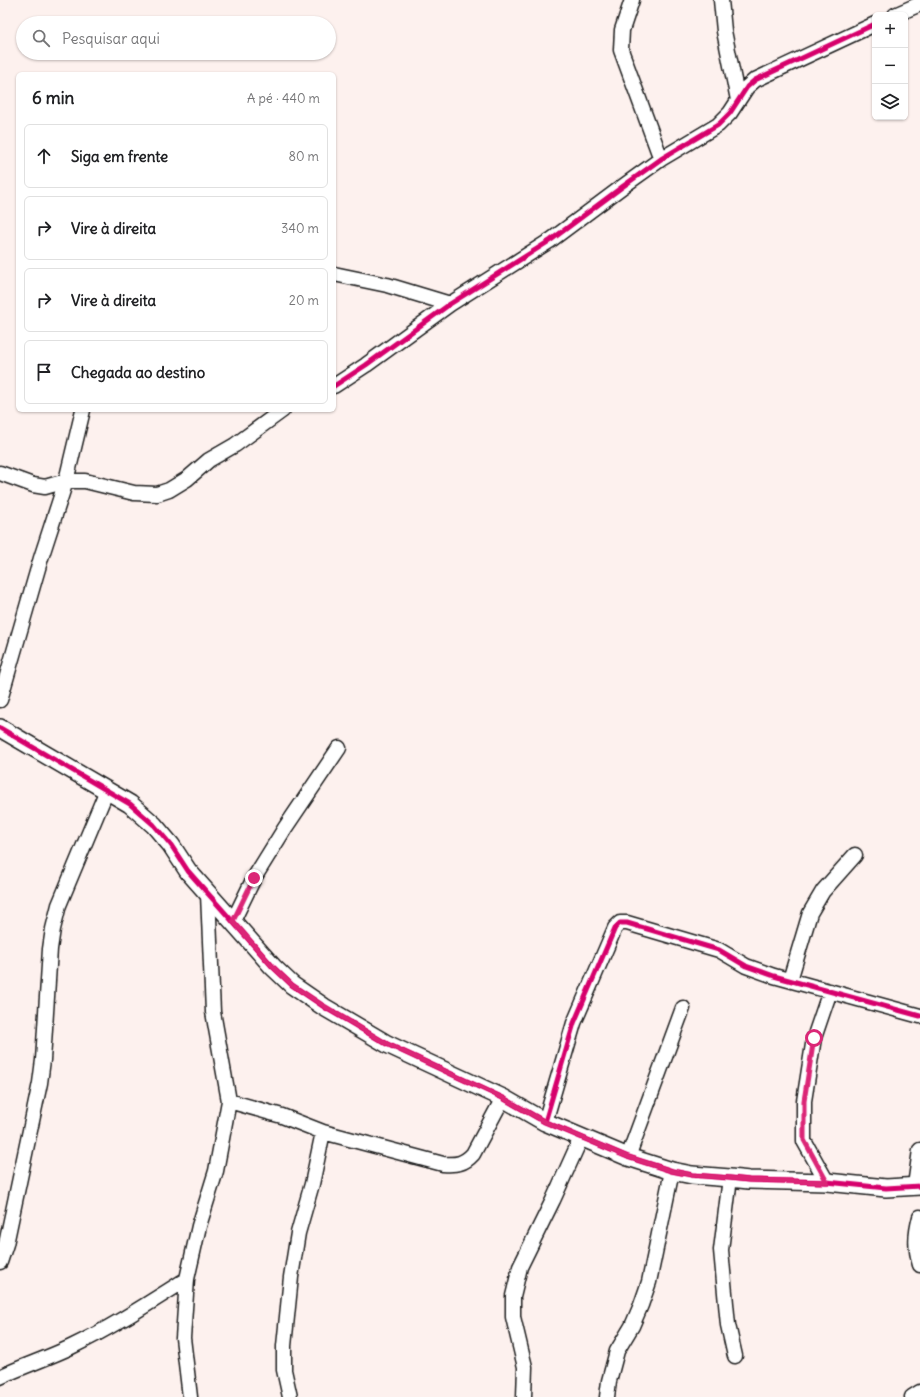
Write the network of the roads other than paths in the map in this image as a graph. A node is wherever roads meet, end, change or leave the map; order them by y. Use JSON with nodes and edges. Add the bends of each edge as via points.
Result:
{"nodes":[{"id":1,"x":632,"y":0,"type":"edge"},
{"id":2,"x":721,"y":0,"type":"edge"},
{"id":3,"x":920,"y":4,"type":"edge"},
{"id":4,"x":902,"y":12,"type":"edge"},
{"id":5,"x":872,"y":25,"type":"edge"},
{"id":6,"x":738,"y":100,"type":"junction"},
{"id":7,"x":661,"y":159,"type":"junction"},
{"id":8,"x":336,"y":274,"type":"edge"},
{"id":9,"x":450,"y":304,"type":"junction"},
{"id":10,"x":336,"y":385,"type":"edge"},
{"id":11,"x":83,"y":412,"type":"edge"},
{"id":12,"x":280,"y":412,"type":"edge"},
{"id":13,"x":0,"y":473,"type":"edge"},
{"id":14,"x":66,"y":481,"type":"junction"},
{"id":15,"x":0,"y":700,"type":"edge"},
{"id":16,"x":0,"y":728,"type":"edge"},
{"id":17,"x":339,"y":748,"type":"dead end"},
{"id":18,"x":107,"y":790,"type":"junction"},
{"id":19,"x":855,"y":855,"type":"dead end"},
{"id":20,"x":208,"y":894,"type":"junction"},
{"id":21,"x":233,"y":921,"type":"junction"},
{"id":22,"x":790,"y":980,"type":"junction"},
{"id":23,"x":830,"y":991,"type":"junction"},
{"id":24,"x":683,"y":1008,"type":"dead end"},
{"id":25,"x":920,"y":1016,"type":"edge"},
{"id":26,"x":503,"y":1098,"type":"junction"},
{"id":27,"x":229,"y":1102,"type":"junction"},
{"id":28,"x":545,"y":1122,"type":"junction"},
{"id":29,"x":323,"y":1132,"type":"junction"},
{"id":30,"x":581,"y":1138,"type":"junction"},
{"id":31,"x":920,"y":1150,"type":"edge"},
{"id":32,"x":628,"y":1157,"type":"junction"},
{"id":33,"x":672,"y":1171,"type":"junction"},
{"id":34,"x":730,"y":1178,"type":"junction"},
{"id":35,"x":827,"y":1182,"type":"junction"},
{"id":36,"x":917,"y":1186,"type":"edge"},
{"id":37,"x":920,"y":1217,"type":"edge"},
{"id":38,"x":0,"y":1262,"type":"edge"},
{"id":39,"x":920,"y":1265,"type":"edge"},
{"id":40,"x":187,"y":1279,"type":"junction"},
{"id":41,"x":735,"y":1356,"type":"dead end"},
{"id":42,"x":0,"y":1377,"type":"edge"},
{"id":43,"x":920,"y":1392,"type":"edge"},
{"id":44,"x":190,"y":1397,"type":"edge"},
{"id":45,"x":290,"y":1397,"type":"edge"},
{"id":46,"x":524,"y":1397,"type":"edge"},
{"id":47,"x":607,"y":1397,"type":"edge"},
{"id":48,"x":912,"y":1397,"type":"edge"}],
"edges":[{"from":1,"to":7,"type":"street","via":[[622,30],[621,50]]},
{"from":2,"to":6,"type":"street","via":[[724,31]]},
{"from":3,"to":4,"type":"street"},
{"from":5,"to":6,"type":"street","via":[[755,80]]},
{"from":6,"to":7,"type":"street","via":[[718,125]]},
{"from":7,"to":9,"type":"street","via":[[551,240]]},
{"from":8,"to":9,"type":"street","via":[[386,285]]},
{"from":9,"to":10,"type":"street"},
{"from":11,"to":14,"type":"street"},
{"from":12,"to":14,"type":"street","via":[[235,445],[209,460],[187,479],[157,494],[134,493],[85,481]]},
{"from":13,"to":14,"type":"street","via":[[46,487]]},
{"from":14,"to":15,"type":"street"},
{"from":16,"to":18,"type":"street"},
{"from":17,"to":21,"type":"street","via":[[254,878]]},
{"from":18,"to":20,"type":"street","via":[[130,804],[154,825]]},
{"from":18,"to":38,"type":"street","via":[[59,905],[53,929],[40,1083]]},
{"from":19,"to":22,"type":"street","via":[[822,891],[810,913]]},
{"from":20,"to":21,"type":"street"},
{"from":20,"to":27,"type":"street","via":[[213,1012]]},
{"from":21,"to":26,"type":"street","via":[[292,985],[324,1006],[387,1044]]},
{"from":22,"to":23,"type":"street"},
{"from":22,"to":28,"type":"street","via":[[746,966],[719,950],[620,923],[615,928],[574,1023]]},
{"from":23,"to":25,"type":"street"},
{"from":23,"to":35,"type":"street","via":[[814,1038],[804,1101],[804,1140]]},
{"from":24,"to":32,"type":"street"},
{"from":26,"to":28,"type":"street"},
{"from":26,"to":29,"type":"street","via":[[473,1154],[457,1164],[443,1164]]},
{"from":27,"to":29,"type":"street","via":[[282,1116]]},
{"from":27,"to":40,"type":"street","via":[[216,1171],[199,1226]]},
{"from":28,"to":30,"type":"street"},
{"from":29,"to":45,"type":"street","via":[[298,1233],[291,1277],[284,1346],[284,1370]]},
{"from":30,"to":32,"type":"street"},
{"from":30,"to":46,"type":"street","via":[[520,1267],[513,1296],[513,1317],[525,1367]]},
{"from":31,"to":36,"type":"street"},
{"from":32,"to":33,"type":"street"},
{"from":33,"to":34,"type":"street"},
{"from":33,"to":47,"type":"street","via":[[649,1282],[635,1319],[617,1351]]},
{"from":34,"to":35,"type":"street"},
{"from":34,"to":41,"type":"street","via":[[721,1250],[728,1325]]},
{"from":35,"to":36,"type":"street","via":[[886,1188]]},
{"from":37,"to":39,"type":"street","via":[[916,1233]]},
{"from":40,"to":42,"type":"street","via":[[76,1345]]},
{"from":40,"to":44,"type":"street","via":[[183,1338]]},
{"from":43,"to":48,"type":"street"}]}
